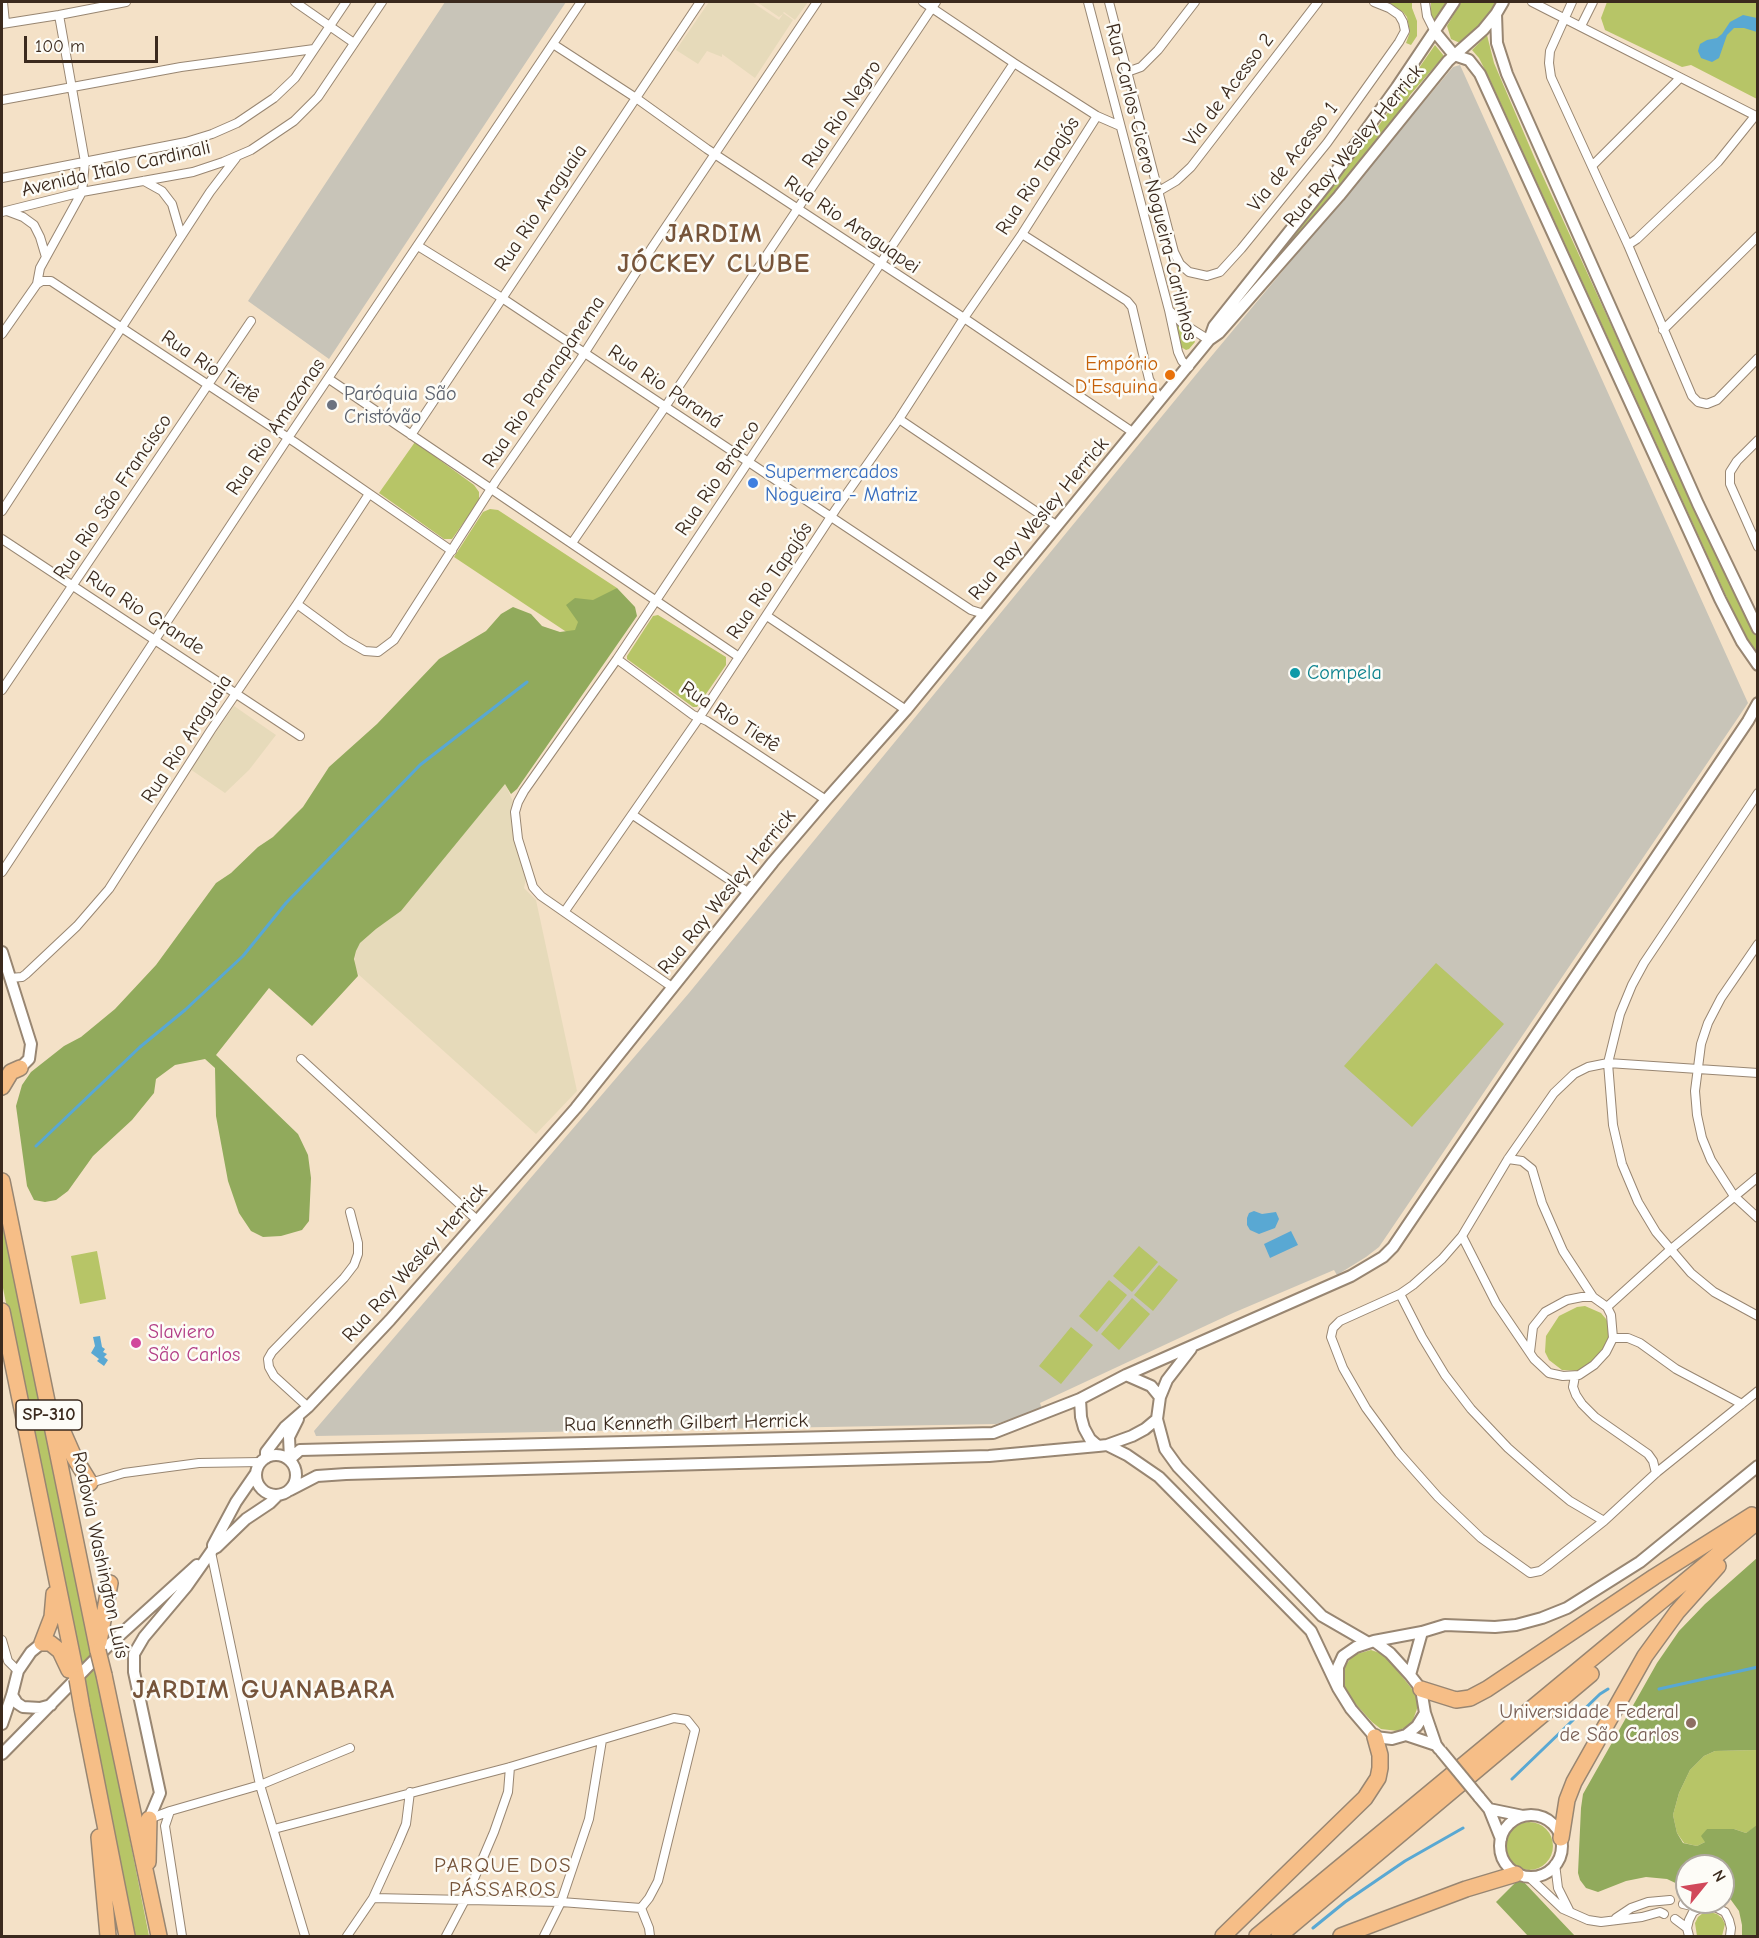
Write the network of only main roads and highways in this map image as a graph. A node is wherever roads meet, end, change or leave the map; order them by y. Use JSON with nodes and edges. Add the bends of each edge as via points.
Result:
{"nodes":[{"id":1,"x":2,"y":1066,"type":"edge"},
{"id":2,"x":2,"y":1087,"type":"edge"},
{"id":3,"x":2,"y":1181,"type":"edge"},
{"id":4,"x":2,"y":1311,"type":"edge"},
{"id":5,"x":39,"y":1366,"type":"junction"},
{"id":6,"x":90,"y":1483,"type":"road end"},
{"id":7,"x":1758,"y":1512,"type":"edge"},
{"id":8,"x":1758,"y":1521,"type":"edge"},
{"id":9,"x":1758,"y":1533,"type":"edge"},
{"id":10,"x":1718,"y":1566,"type":"junction"},
{"id":11,"x":56,"y":1575,"type":"junction"},
{"id":12,"x":110,"y":1582,"type":"dead end"},
{"id":13,"x":98,"y":1649,"type":"junction"},
{"id":14,"x":76,"y":1678,"type":"junction"},
{"id":15,"x":1421,"y":1689,"type":"road end"},
{"id":16,"x":1375,"y":1737,"type":"road end"},
{"id":17,"x":89,"y":1744,"type":"junction"},
{"id":18,"x":148,"y":1819,"type":"road end"},
{"id":19,"x":1561,"y":1838,"type":"road end"},
{"id":20,"x":1523,"y":1875,"type":"road end"},
{"id":21,"x":145,"y":1876,"type":"junction"},
{"id":22,"x":108,"y":1936,"type":"edge"},
{"id":23,"x":127,"y":1936,"type":"edge"},
{"id":24,"x":159,"y":1936,"type":"edge"},
{"id":25,"x":1223,"y":1936,"type":"edge"},
{"id":26,"x":1257,"y":1936,"type":"edge"},
{"id":27,"x":1279,"y":1936,"type":"edge"},
{"id":28,"x":1341,"y":1936,"type":"edge"}],
"edges":[{"from":1,"to":2,"type":"highway","via":[[20,1068],[11,1072]]},
{"from":3,"to":5,"type":"highway","name":"Rodovia Washington Luís","number":"SP-310"},
{"from":4,"to":11,"type":"highway","number":"SP-310"},
{"from":5,"to":6,"type":"highway","via":[[50,1403]]},
{"from":5,"to":13,"type":"highway","name":"Rodovia Washington Luís","number":"SP-310"},
{"from":7,"to":15,"type":"highway","via":[[1470,1698],[1456,1700]]},
{"from":8,"to":26,"type":"highway"},
{"from":9,"to":10,"type":"highway"},
{"from":10,"to":19,"type":"highway","via":[[1645,1656],[1574,1782]]},
{"from":10,"to":27,"type":"highway"},
{"from":11,"to":14,"type":"highway","number":"SP-310"},
{"from":11,"to":14,"type":"highway","via":[[52,1617],[42,1643],[50,1643],[60,1651]]},
{"from":12,"to":13,"type":"highway"},
{"from":13,"to":21,"type":"highway","name":"Rodovia Washington Luís","number":"SP-310","bridge":true},
{"from":14,"to":17,"type":"highway","number":"SP-310","bridge":true},
{"from":16,"to":25,"type":"highway","via":[[1380,1768],[1365,1798]]},
{"from":17,"to":22,"type":"highway"},
{"from":17,"to":23,"type":"highway","number":"SP-310"},
{"from":18,"to":21,"type":"highway","via":[[149,1858]]},
{"from":20,"to":28,"type":"highway","via":[[1466,1889]]},
{"from":21,"to":24,"type":"highway","name":"Rodovia Washington Luís","number":"SP-310"}]}
